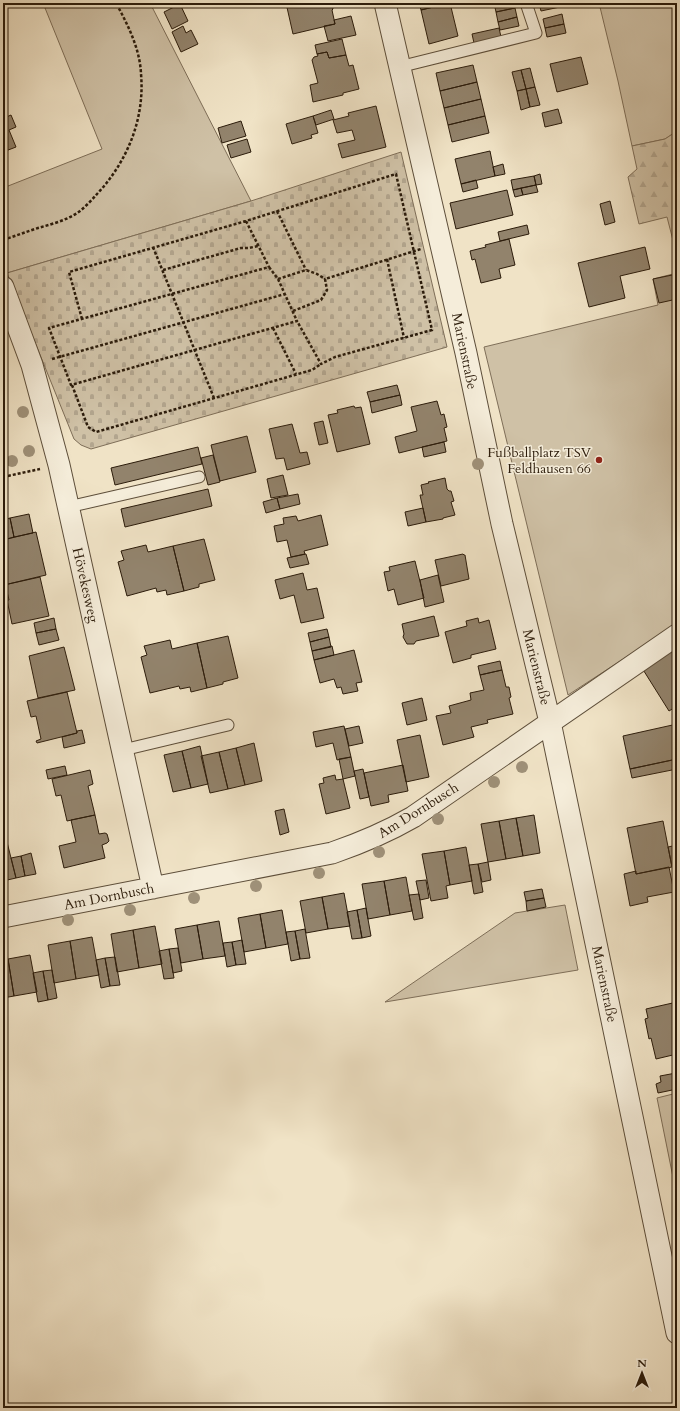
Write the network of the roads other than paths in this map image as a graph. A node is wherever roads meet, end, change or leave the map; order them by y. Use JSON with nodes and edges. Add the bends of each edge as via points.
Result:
{"nodes":[{"id":1,"x":385,"y":3,"type":"edge"},
{"id":2,"x":526,"y":3,"type":"edge"},
{"id":3,"x":399,"y":67,"type":"junction"},
{"id":4,"x":3,"y":287,"type":"edge"},
{"id":5,"x":199,"y":478,"type":"dead end"},
{"id":6,"x":68,"y":507,"type":"junction"},
{"id":7,"x":677,"y":635,"type":"edge"},
{"id":8,"x":550,"y":722,"type":"junction"},
{"id":9,"x":228,"y":725,"type":"dead end"},
{"id":10,"x":123,"y":750,"type":"junction"},
{"id":11,"x":153,"y":888,"type":"junction"},
{"id":12,"x":3,"y":917,"type":"edge"},
{"id":13,"x":677,"y":1333,"type":"edge"}],
"edges":[{"from":1,"to":3,"type":"street","name":"Marienstraße"},
{"from":2,"to":3,"type":"lane","via":[[536,33]]},
{"from":3,"to":8,"type":"street","name":"Marienstraße","via":[[441,243],[502,524]]},
{"from":4,"to":6,"type":"street","name":"Hövekesweg","via":[[32,365]]},
{"from":5,"to":6,"type":"lane"},
{"from":6,"to":10,"type":"street","name":"Hövekesweg"},
{"from":7,"to":8,"type":"street","name":"Am Dornbusch"},
{"from":8,"to":11,"type":"street","name":"Am Dornbusch","via":[[413,817],[366,841],[332,853]]},
{"from":8,"to":13,"type":"street","name":"Marienstraße"},
{"from":9,"to":10,"type":"lane"},
{"from":10,"to":11,"type":"street","name":"Hövekesweg"},
{"from":11,"to":12,"type":"street","name":"Am Dornbusch"}]}
